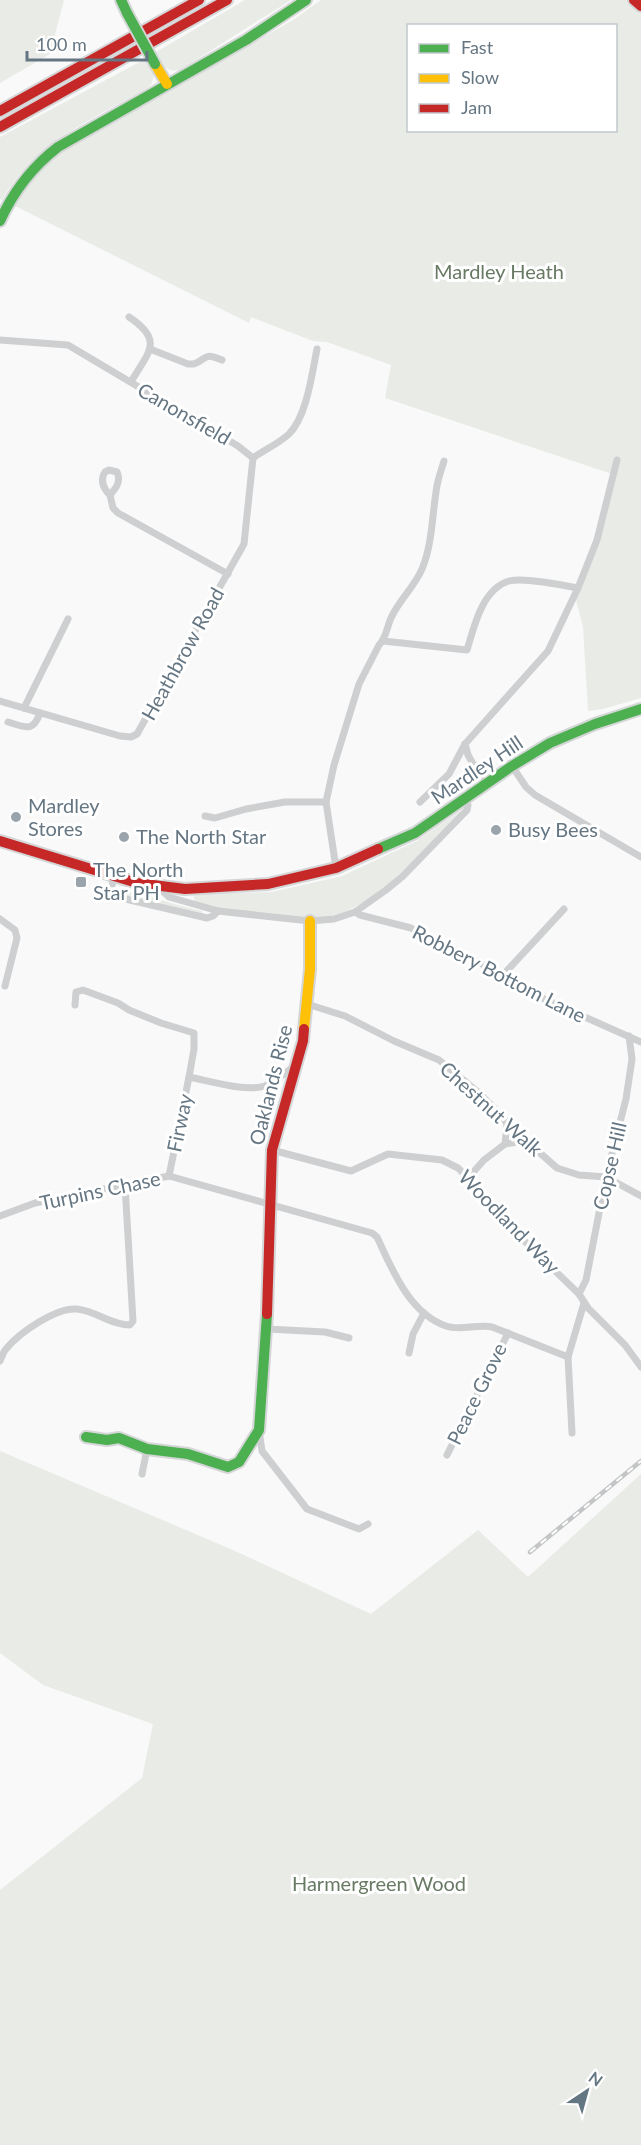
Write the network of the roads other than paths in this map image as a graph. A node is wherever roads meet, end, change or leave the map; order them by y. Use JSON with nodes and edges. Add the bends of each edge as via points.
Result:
{"nodes":[{"id":1,"x":121,"y":0,"type":"edge"},
{"id":2,"x":199,"y":0,"type":"edge"},
{"id":3,"x":227,"y":0,"type":"edge"},
{"id":4,"x":306,"y":0,"type":"edge"},
{"id":5,"x":634,"y":0,"type":"edge"},
{"id":6,"x":641,"y":6,"type":"edge"},
{"id":7,"x":167,"y":84,"type":"junction"},
{"id":8,"x":0,"y":111,"type":"edge"},
{"id":9,"x":0,"y":127,"type":"edge"},
{"id":10,"x":0,"y":221,"type":"edge"},
{"id":11,"x":129,"y":317,"type":"dead end"},
{"id":12,"x":0,"y":340,"type":"edge"},
{"id":13,"x":150,"y":349,"type":"junction"},
{"id":14,"x":317,"y":349,"type":"dead end"},
{"id":15,"x":222,"y":360,"type":"dead end"},
{"id":16,"x":131,"y":382,"type":"junction"},
{"id":17,"x":253,"y":458,"type":"junction"},
{"id":18,"x":617,"y":460,"type":"dead end"},
{"id":19,"x":444,"y":461,"type":"dead end"},
{"id":20,"x":110,"y":495,"type":"dead end"},
{"id":21,"x":228,"y":574,"type":"junction"},
{"id":22,"x":578,"y":588,"type":"junction"},
{"id":23,"x":68,"y":619,"type":"dead end"},
{"id":24,"x":383,"y":641,"type":"junction"},
{"id":25,"x":0,"y":701,"type":"edge"},
{"id":26,"x":24,"y":708,"type":"junction"},
{"id":27,"x":641,"y":709,"type":"edge"},
{"id":28,"x":40,"y":713,"type":"junction"},
{"id":29,"x":8,"y":722,"type":"dead end"},
{"id":30,"x":465,"y":744,"type":"junction"},
{"id":31,"x":512,"y":766,"type":"junction"},
{"id":32,"x":485,"y":784,"type":"junction"},
{"id":33,"x":465,"y":800,"type":"junction"},
{"id":34,"x":326,"y":802,"type":"junction"},
{"id":35,"x":420,"y":802,"type":"dead end"},
{"id":36,"x":205,"y":816,"type":"dead end"},
{"id":37,"x":0,"y":841,"type":"edge"},
{"id":38,"x":641,"y":857,"type":"edge"},
{"id":39,"x":336,"y":868,"type":"junction"},
{"id":40,"x":114,"y":877,"type":"junction"},
{"id":41,"x":157,"y":886,"type":"junction"},
{"id":42,"x":185,"y":889,"type":"junction"},
{"id":43,"x":186,"y":902,"type":"junction"},
{"id":44,"x":564,"y":909,"type":"dead end"},
{"id":45,"x":218,"y":911,"type":"junction"},
{"id":46,"x":355,"y":912,"type":"junction"},
{"id":47,"x":0,"y":919,"type":"edge"},
{"id":48,"x":310,"y":921,"type":"junction"},
{"id":49,"x":503,"y":975,"type":"junction"},
{"id":50,"x":5,"y":986,"type":"dead end"},
{"id":51,"x":307,"y":1004,"type":"junction"},
{"id":52,"x":75,"y":1005,"type":"dead end"},
{"id":53,"x":629,"y":1036,"type":"junction"},
{"id":54,"x":641,"y":1042,"type":"edge"},
{"id":55,"x":296,"y":1065,"type":"junction"},
{"id":56,"x":189,"y":1077,"type":"junction"},
{"id":57,"x":507,"y":1124,"type":"junction"},
{"id":58,"x":526,"y":1141,"type":"junction"},
{"id":59,"x":505,"y":1144,"type":"junction"},
{"id":60,"x":272,"y":1150,"type":"junction"},
{"id":61,"x":169,"y":1176,"type":"junction"},
{"id":62,"x":606,"y":1177,"type":"junction"},
{"id":63,"x":468,"y":1178,"type":"junction"},
{"id":64,"x":124,"y":1185,"type":"junction"},
{"id":65,"x":641,"y":1196,"type":"edge"},
{"id":66,"x":270,"y":1204,"type":"junction"},
{"id":67,"x":0,"y":1216,"type":"edge"},
{"id":68,"x":579,"y":1294,"type":"junction"},
{"id":69,"x":584,"y":1303,"type":"junction"},
{"id":70,"x":424,"y":1313,"type":"junction"},
{"id":71,"x":267,"y":1329,"type":"junction"},
{"id":72,"x":508,"y":1333,"type":"junction"},
{"id":73,"x":349,"y":1338,"type":"dead end"},
{"id":74,"x":409,"y":1353,"type":"dead end"},
{"id":75,"x":568,"y":1357,"type":"junction"},
{"id":76,"x":0,"y":1361,"type":"edge"},
{"id":77,"x":641,"y":1367,"type":"edge"},
{"id":78,"x":260,"y":1430,"type":"junction"},
{"id":79,"x":572,"y":1433,"type":"dead end"},
{"id":80,"x":86,"y":1437,"type":"dead end"},
{"id":81,"x":147,"y":1449,"type":"junction"},
{"id":82,"x":447,"y":1455,"type":"dead end"},
{"id":83,"x":142,"y":1474,"type":"dead end"},
{"id":84,"x":368,"y":1524,"type":"dead end"}],
"edges":[{"from":1,"to":7,"type":"main road","bridge":true},
{"from":2,"to":8,"type":"main road"},
{"from":3,"to":9,"type":"main road"},
{"from":4,"to":7,"type":"main road","via":[[246,40]]},
{"from":5,"to":6,"type":"main road"},
{"from":7,"to":10,"type":"main road","via":[[43,156],[21,181]]},
{"from":11,"to":13,"type":"street","via":[[146,330],[152,343]]},
{"from":12,"to":16,"type":"street","name":"Canonsfield","via":[[68,345]]},
{"from":13,"to":15,"type":"street","via":[[188,364],[210,355]]},
{"from":13,"to":16,"type":"street"},
{"from":14,"to":17,"type":"street","via":[[294,428]]},
{"from":16,"to":17,"type":"street","name":"Canonsfield"},
{"from":17,"to":21,"type":"street","via":[[244,544]]},
{"from":18,"to":22,"type":"street","via":[[597,540]]},
{"from":19,"to":24,"type":"street","via":[[425,561],[391,617]]},
{"from":20,"to":21,"type":"street","via":[[118,513]]},
{"from":21,"to":28,"type":"street","name":"Heathbrow Road","via":[[137,734],[120,736]]},
{"from":22,"to":24,"type":"street","via":[[509,581],[488,598],[477,617],[467,650]]},
{"from":22,"to":30,"type":"street","via":[[548,651]]},
{"from":23,"to":26,"type":"street"},
{"from":24,"to":34,"type":"street","via":[[359,684]]},
{"from":25,"to":26,"type":"street","name":"Heathbrow Road"},
{"from":26,"to":28,"type":"street","name":"Heathbrow Road"},
{"from":27,"to":31,"type":"main road","name":"Mardley Hill","via":[[574,732]]},
{"from":28,"to":29,"type":"street","via":[[32,727]]},
{"from":30,"to":32,"type":"street"},
{"from":30,"to":35,"type":"street","via":[[449,774]]},
{"from":31,"to":32,"type":"main road","name":"Mardley Hill"},
{"from":31,"to":38,"type":"street","via":[[535,795]]},
{"from":32,"to":33,"type":"main road","name":"Mardley Hill"},
{"from":33,"to":39,"type":"main road","name":"Mardley Hill","via":[[415,833]]},
{"from":33,"to":46,"type":"street","via":[[468,808],[461,817],[403,876]]},
{"from":34,"to":36,"type":"street","via":[[285,802],[216,818]]},
{"from":34,"to":39,"type":"street"},
{"from":37,"to":40,"type":"main road","name":"Mardley Hill"},
{"from":39,"to":42,"type":"main road","name":"Mardley Hill","via":[[268,885]]},
{"from":40,"to":41,"type":"main road","name":"Mardley Hill"},
{"from":40,"to":45,"type":"street","via":[[111,890],[117,897],[207,918]]},
{"from":41,"to":42,"type":"main road","name":"Mardley Hill"},
{"from":41,"to":43,"type":"street","via":[[169,897]]},
{"from":42,"to":43,"type":"street"},
{"from":43,"to":45,"type":"street"},
{"from":44,"to":49,"type":"street"},
{"from":45,"to":48,"type":"street"},
{"from":46,"to":48,"type":"street"},
{"from":46,"to":49,"type":"street","name":"Robbery Bottom Lane","via":[[411,928]]},
{"from":47,"to":50,"type":"street","via":[[15,930],[17,938]]},
{"from":48,"to":51,"type":"main road","name":"Oaklands Rise"},
{"from":49,"to":53,"type":"street","name":"Robbery Bottom Lane","via":[[532,994]]},
{"from":51,"to":55,"type":"main road","name":"Oaklands Rise"},
{"from":51,"to":57,"type":"street","name":"Chestnut Walk","via":[[345,1016],[439,1060],[479,1093]]},
{"from":52,"to":56,"type":"street","via":[[76,992],[83,990],[194,1033]]},
{"from":53,"to":54,"type":"street","name":"Robbery Bottom Lane"},
{"from":53,"to":62,"type":"street","name":"Copse Hill","via":[[632,1059],[626,1099]]},
{"from":55,"to":56,"type":"street","name":"Firway","via":[[263,1086],[234,1086]]},
{"from":55,"to":60,"type":"main road","name":"Oaklands Rise"},
{"from":56,"to":61,"type":"street","name":"Firway"},
{"from":57,"to":58,"type":"street","name":"Chestnut Walk"},
{"from":57,"to":59,"type":"street"},
{"from":58,"to":59,"type":"street"},
{"from":58,"to":62,"type":"street","name":"Chestnut Walk","via":[[563,1170]]},
{"from":59,"to":63,"type":"street"},
{"from":60,"to":63,"type":"street","name":"Woodland Way","via":[[351,1171],[388,1154],[441,1160]]},
{"from":60,"to":66,"type":"main road","name":"Oaklands Rise"},
{"from":61,"to":64,"type":"street","name":"Turpins Chase"},
{"from":61,"to":66,"type":"street","name":"Turpins Chase"},
{"from":62,"to":65,"type":"street","name":"Chestnut Walk"},
{"from":62,"to":68,"type":"street","name":"Copse Hill","via":[[586,1280]]},
{"from":63,"to":68,"type":"street","name":"Woodland Way","via":[[484,1202]]},
{"from":64,"to":67,"type":"street","name":"Turpins Chase","via":[[35,1203]]},
{"from":64,"to":76,"type":"street","via":[[133,1321],[120,1325],[89,1312],[57,1311],[22,1334],[5,1350]]},
{"from":66,"to":70,"type":"street","name":"Turpins Chase","via":[[372,1233],[399,1281]]},
{"from":66,"to":71,"type":"main road","name":"Oaklands Rise"},
{"from":68,"to":69,"type":"street","name":"Woodland Way"},
{"from":69,"to":75,"type":"street"},
{"from":69,"to":77,"type":"street","name":"Woodland Way","via":[[626,1345]]},
{"from":70,"to":72,"type":"street","via":[[447,1326],[483,1325]]},
{"from":70,"to":74,"type":"street"},
{"from":71,"to":73,"type":"street","via":[[325,1332]]},
{"from":71,"to":78,"type":"main road","name":"Oaklands Rise"},
{"from":72,"to":75,"type":"street"},
{"from":72,"to":82,"type":"street","name":"Peace Grove"},
{"from":75,"to":79,"type":"street"},
{"from":78,"to":81,"type":"main road","via":[[239,1461],[228,1467],[188,1454]]},
{"from":78,"to":84,"type":"street","via":[[262,1450],[307,1509],[359,1528]]},
{"from":80,"to":81,"type":"main road","via":[[119,1438]]},
{"from":81,"to":83,"type":"street"}]}
